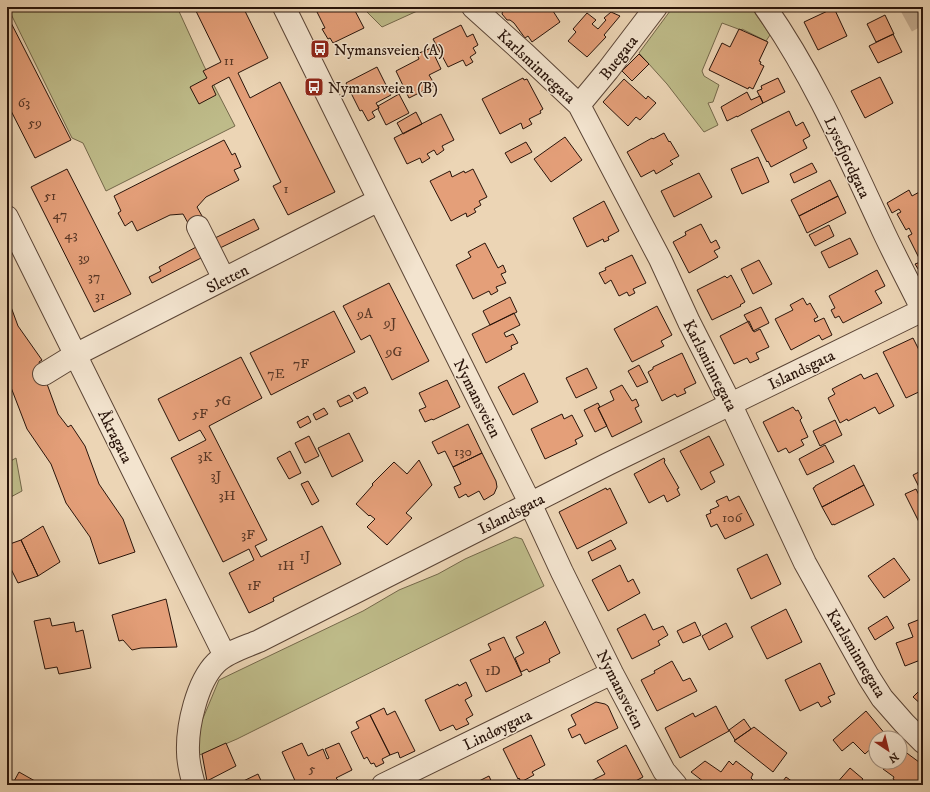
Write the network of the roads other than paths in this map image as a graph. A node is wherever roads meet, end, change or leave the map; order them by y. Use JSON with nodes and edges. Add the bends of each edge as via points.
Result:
{"nodes":[{"id":1,"x":284,"y":7,"type":"edge"},
{"id":2,"x":473,"y":7,"type":"edge"},
{"id":3,"x":656,"y":7,"type":"edge"},
{"id":4,"x":765,"y":7,"type":"edge"},
{"id":5,"x":579,"y":105,"type":"junction"},
{"id":6,"x":379,"y":200,"type":"junction"},
{"id":7,"x":7,"y":217,"type":"edge"},
{"id":8,"x":198,"y":227,"type":"dead end"},
{"id":9,"x":224,"y":279,"type":"junction"},
{"id":10,"x":923,"y":310,"type":"edge"},
{"id":11,"x":75,"y":355,"type":"junction"},
{"id":12,"x":44,"y":374,"type":"dead end"},
{"id":13,"x":730,"y":403,"type":"junction"},
{"id":14,"x":530,"y":503,"type":"junction"},
{"id":15,"x":225,"y":656,"type":"junction"},
{"id":16,"x":612,"y":673,"type":"junction"},
{"id":17,"x":923,"y":742,"type":"edge"},
{"id":18,"x":194,"y":785,"type":"edge"},
{"id":19,"x":383,"y":785,"type":"edge"},
{"id":20,"x":676,"y":785,"type":"edge"}],
"edges":[{"from":1,"to":6,"type":"street","name":"Nymansveien"},
{"from":2,"to":5,"type":"street","name":"Karlsminnegata"},
{"from":3,"to":5,"type":"street","name":"Buegata"},
{"from":4,"to":10,"type":"street","name":"Lysefjordgata","via":[[808,74]]},
{"from":5,"to":13,"type":"street","name":"Karlsminnegata","via":[[660,259]]},
{"from":6,"to":9,"type":"street","name":"Sletten"},
{"from":6,"to":14,"type":"street","name":"Nymansveien"},
{"from":7,"to":11,"type":"street","name":"Åkragata"},
{"from":8,"to":9,"type":"street","name":"Sletten"},
{"from":9,"to":11,"type":"street","name":"Sletten"},
{"from":10,"to":13,"type":"street","name":"Islandsgata"},
{"from":11,"to":12,"type":"street","name":"Sletten"},
{"from":11,"to":15,"type":"street","name":"Åkragata"},
{"from":13,"to":14,"type":"street","name":"Islandsgata"},
{"from":13,"to":17,"type":"street","name":"Karlsminnegata","via":[[805,563],[868,676],[882,698]]},
{"from":14,"to":15,"type":"street","name":"Islandsgata"},
{"from":14,"to":16,"type":"street","name":"Nymansveien"},
{"from":15,"to":18,"type":"street","name":"Islandsgata","via":[[209,671],[194,708],[188,738],[189,768]]},
{"from":16,"to":19,"type":"street","name":"Lindøygata"},
{"from":16,"to":20,"type":"street","name":"Nymansveien","via":[[664,771]]}]}
